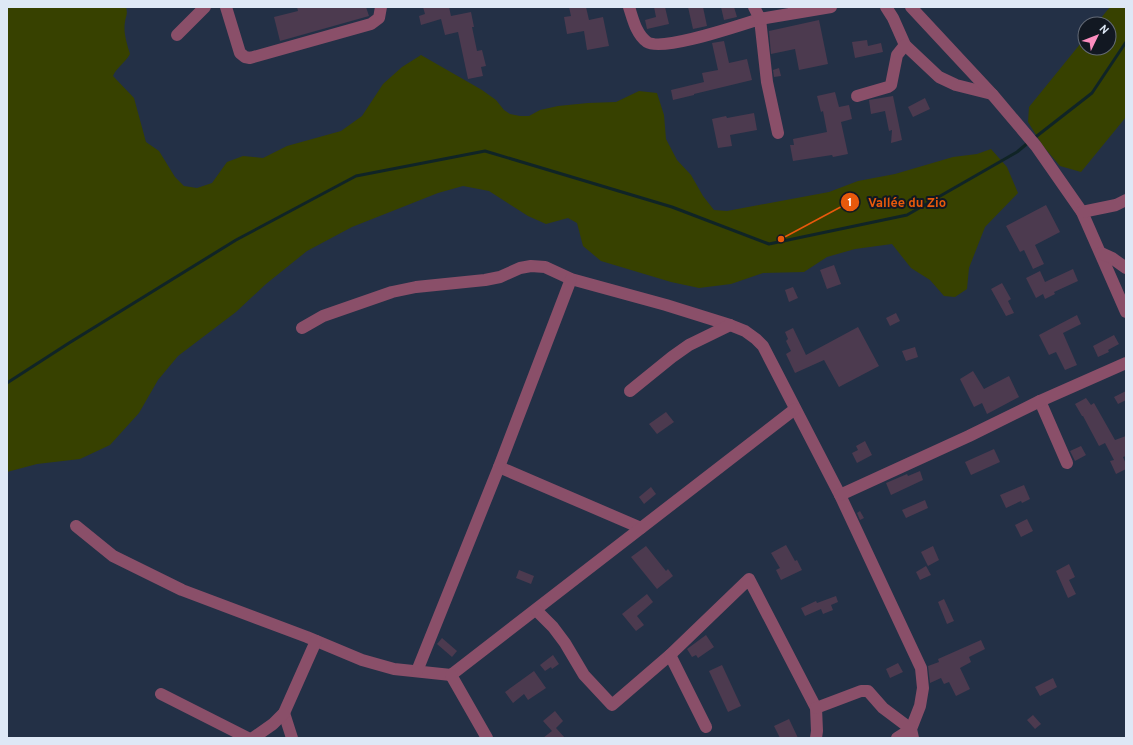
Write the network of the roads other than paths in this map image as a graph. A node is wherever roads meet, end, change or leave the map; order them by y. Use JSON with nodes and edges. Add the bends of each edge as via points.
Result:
{"nodes":[{"id":1,"x":205,"y":7,"type":"edge"},
{"id":2,"x":226,"y":7,"type":"edge"},
{"id":3,"x":381,"y":7,"type":"edge"},
{"id":4,"x":629,"y":7,"type":"edge"},
{"id":5,"x":754,"y":7,"type":"edge"},
{"id":6,"x":831,"y":7,"type":"edge"},
{"id":7,"x":886,"y":7,"type":"edge"},
{"id":8,"x":911,"y":7,"type":"edge"},
{"id":9,"x":760,"y":19,"type":"junction"},
{"id":10,"x":177,"y":35,"type":"dead end"},
{"id":11,"x":905,"y":45,"type":"junction"},
{"id":12,"x":992,"y":94,"type":"junction"},
{"id":13,"x":857,"y":96,"type":"dead end"},
{"id":14,"x":778,"y":132,"type":"dead end"},
{"id":15,"x":1126,"y":200,"type":"edge"},
{"id":16,"x":1082,"y":212,"type":"junction"},
{"id":17,"x":1101,"y":253,"type":"junction"},
{"id":18,"x":1126,"y":268,"type":"edge"},
{"id":19,"x":571,"y":279,"type":"junction"},
{"id":20,"x":1126,"y":312,"type":"edge"},
{"id":21,"x":730,"y":324,"type":"junction"},
{"id":22,"x":302,"y":328,"type":"dead end"},
{"id":23,"x":1126,"y":363,"type":"edge"},
{"id":24,"x":630,"y":390,"type":"dead end"},
{"id":25,"x":1040,"y":401,"type":"junction"},
{"id":26,"x":795,"y":409,"type":"junction"},
{"id":27,"x":1067,"y":463,"type":"dead end"},
{"id":28,"x":499,"y":467,"type":"junction"},
{"id":29,"x":840,"y":495,"type":"junction"},
{"id":30,"x":76,"y":526,"type":"dead end"},
{"id":31,"x":641,"y":528,"type":"junction"},
{"id":32,"x":536,"y":610,"type":"junction"},
{"id":33,"x":316,"y":641,"type":"junction"},
{"id":34,"x":670,"y":655,"type":"junction"},
{"id":35,"x":417,"y":672,"type":"junction"},
{"id":36,"x":451,"y":675,"type":"junction"},
{"id":37,"x":161,"y":694,"type":"dead end"},
{"id":38,"x":816,"y":708,"type":"junction"},
{"id":39,"x":284,"y":713,"type":"junction"},
{"id":40,"x":706,"y":727,"type":"dead end"},
{"id":41,"x":912,"y":733,"type":"edge"},
{"id":42,"x":248,"y":738,"type":"edge"},
{"id":43,"x":253,"y":738,"type":"edge"},
{"id":44,"x":292,"y":738,"type":"edge"},
{"id":45,"x":487,"y":738,"type":"edge"},
{"id":46,"x":816,"y":738,"type":"edge"},
{"id":47,"x":897,"y":738,"type":"edge"}],
"edges":[{"from":1,"to":10,"type":"street"},
{"from":2,"to":3,"type":"street","via":[[240,53],[250,58],[371,24],[379,18]]},
{"from":4,"to":9,"type":"street","via":[[637,31],[654,45],[686,40]]},
{"from":5,"to":9,"type":"street"},
{"from":6,"to":9,"type":"street"},
{"from":7,"to":11,"type":"street"},
{"from":8,"to":12,"type":"street"},
{"from":9,"to":14,"type":"street","via":[[767,82]]},
{"from":11,"to":12,"type":"street","via":[[944,80]]},
{"from":11,"to":13,"type":"street","via":[[897,55],[890,85]]},
{"from":12,"to":16,"type":"street","via":[[1036,146]]},
{"from":15,"to":16,"type":"street"},
{"from":16,"to":17,"type":"street"},
{"from":17,"to":18,"type":"street"},
{"from":17,"to":20,"type":"street"},
{"from":19,"to":21,"type":"street"},
{"from":19,"to":22,"type":"street","via":[[545,268],[520,268],[500,277],[485,280],[392,292],[323,316]]},
{"from":19,"to":28,"type":"street"},
{"from":21,"to":24,"type":"street","via":[[689,345]]},
{"from":21,"to":26,"type":"street","via":[[745,331],[763,346]]},
{"from":23,"to":25,"type":"street"},
{"from":25,"to":27,"type":"street"},
{"from":25,"to":29,"type":"street"},
{"from":26,"to":29,"type":"street"},
{"from":26,"to":31,"type":"street"},
{"from":28,"to":31,"type":"street"},
{"from":28,"to":35,"type":"street"},
{"from":29,"to":41,"type":"street","via":[[920,668],[923,688]]},
{"from":30,"to":33,"type":"street","via":[[113,556],[182,590]]},
{"from":31,"to":32,"type":"street"},
{"from":32,"to":34,"type":"street","via":[[566,643],[584,675],[612,705]]},
{"from":32,"to":36,"type":"street"},
{"from":33,"to":35,"type":"street","via":[[362,660]]},
{"from":33,"to":39,"type":"street"},
{"from":34,"to":38,"type":"street","via":[[748,579]]},
{"from":34,"to":40,"type":"street"},
{"from":35,"to":36,"type":"street"},
{"from":36,"to":45,"type":"street"},
{"from":37,"to":42,"type":"street"},
{"from":38,"to":41,"type":"street","via":[[861,691],[868,691]]},
{"from":38,"to":46,"type":"street"},
{"from":39,"to":43,"type":"street"},
{"from":39,"to":44,"type":"street"},
{"from":41,"to":47,"type":"street"}]}
